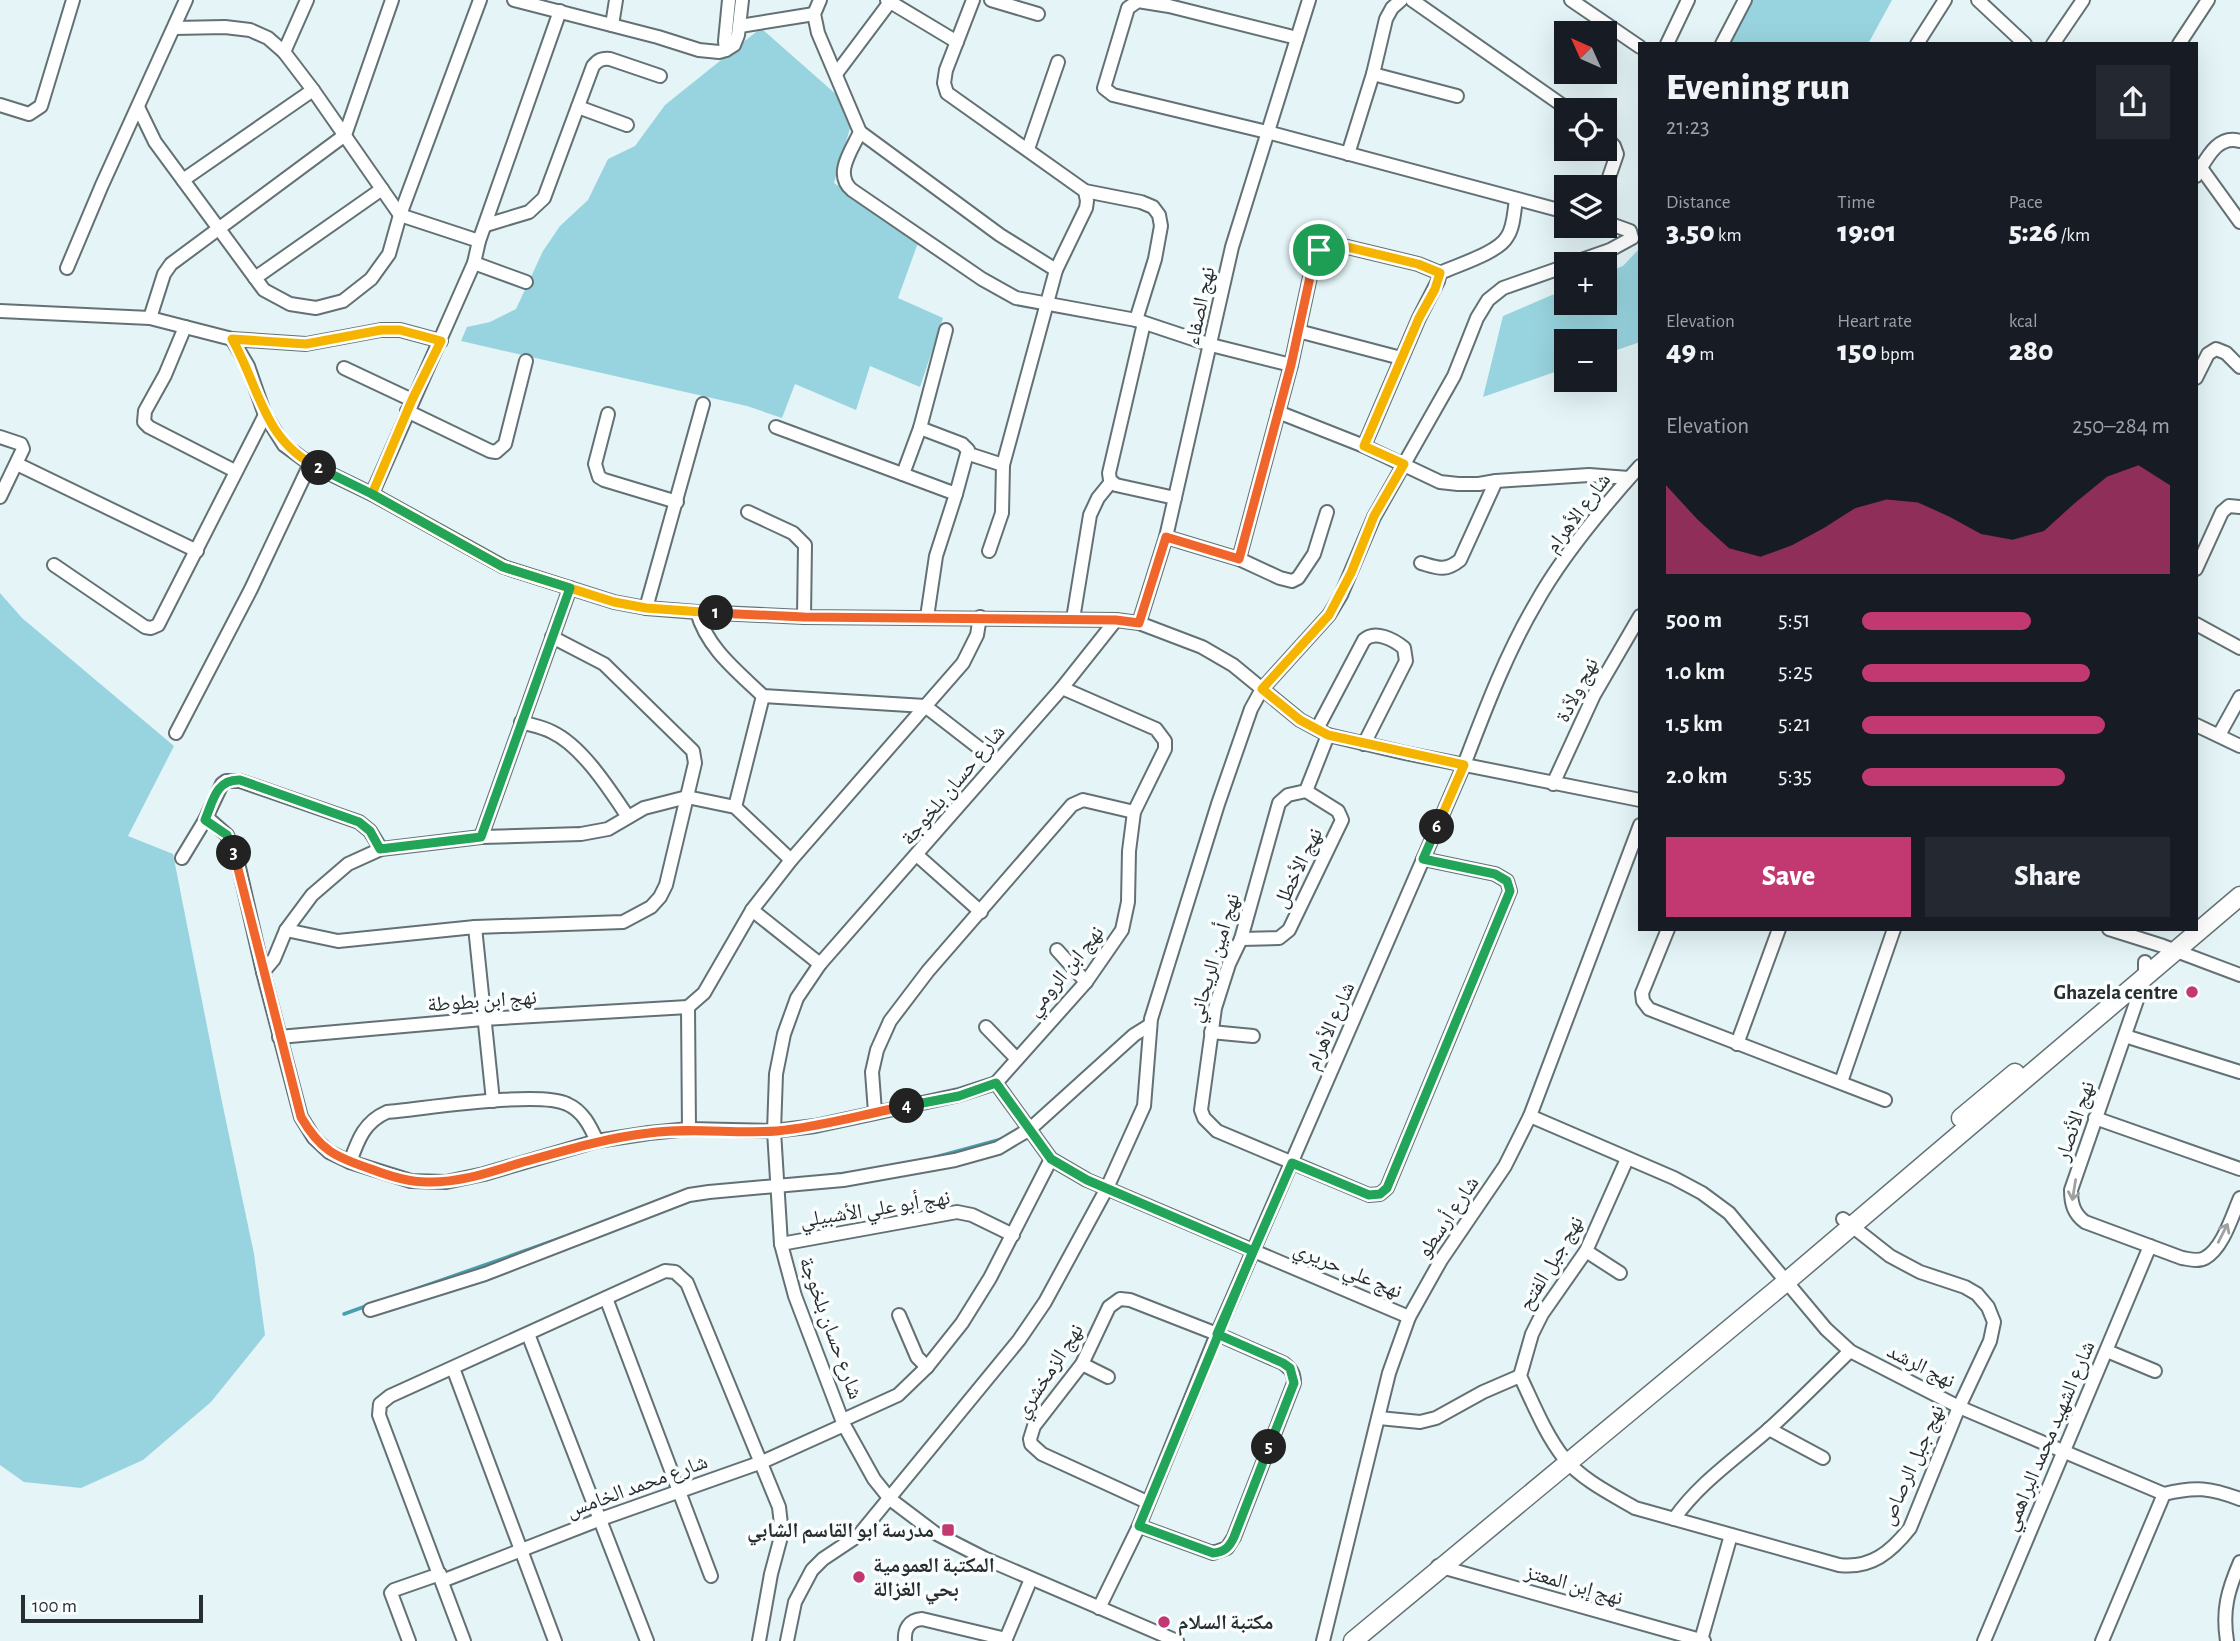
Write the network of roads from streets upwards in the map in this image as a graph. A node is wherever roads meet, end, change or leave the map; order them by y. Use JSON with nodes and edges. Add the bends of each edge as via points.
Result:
{"nodes":[{"id":1,"x":73,"y":0,"type":"edge"},
{"id":2,"x":186,"y":0,"type":"edge"},
{"id":3,"x":307,"y":0,"type":"edge"},
{"id":4,"x":391,"y":0,"type":"edge"},
{"id":5,"x":480,"y":0,"type":"edge"},
{"id":6,"x":514,"y":0,"type":"edge"},
{"id":7,"x":616,"y":0,"type":"edge"},
{"id":8,"x":729,"y":0,"type":"edge"},
{"id":9,"x":742,"y":0,"type":"edge"},
{"id":10,"x":820,"y":0,"type":"edge"},
{"id":11,"x":974,"y":0,"type":"edge"},
{"id":12,"x":991,"y":0,"type":"edge"},
{"id":13,"x":1309,"y":0,"type":"edge"},
{"id":14,"x":1401,"y":0,"type":"edge"},
{"id":15,"x":1412,"y":0,"type":"edge"},
{"id":16,"x":1571,"y":0,"type":"edge"},
{"id":17,"x":1688,"y":0,"type":"edge"},
{"id":18,"x":1745,"y":0,"type":"edge"},
{"id":19,"x":1945,"y":0,"type":"edge"},
{"id":20,"x":1978,"y":0,"type":"edge"},
{"id":21,"x":2083,"y":0,"type":"edge"},
{"id":22,"x":2208,"y":0,"type":"edge"},
{"id":23,"x":888,"y":1,"type":"edge"},
{"id":24,"x":1589,"y":5,"type":"edge"},
{"id":25,"x":559,"y":11,"type":"junction"},
{"id":26,"x":814,"y":14,"type":"junction"},
{"id":27,"x":1038,"y":14,"type":"dead end"},
{"id":28,"x":612,"y":25,"type":"junction"},
{"id":29,"x":740,"y":26,"type":"junction"},
{"id":30,"x":174,"y":28,"type":"junction"},
{"id":31,"x":1297,"y":38,"type":"junction"},
{"id":32,"x":957,"y":42,"type":"junction"},
{"id":33,"x":1668,"y":42,"type":"edge"},
{"id":34,"x":1723,"y":42,"type":"edge"},
{"id":35,"x":1918,"y":42,"type":"edge"},
{"id":36,"x":2018,"y":42,"type":"edge"},
{"id":37,"x":2054,"y":42,"type":"edge"},
{"id":38,"x":2180,"y":42,"type":"edge"},
{"id":39,"x":1638,"y":45,"type":"edge"},
{"id":40,"x":726,"y":50,"type":"junction"},
{"id":41,"x":284,"y":52,"type":"junction"},
{"id":42,"x":1058,"y":62,"type":"dead end"},
{"id":43,"x":836,"y":74,"type":"junction"},
{"id":44,"x":1373,"y":74,"type":"junction"},
{"id":45,"x":660,"y":76,"type":"dead end"},
{"id":46,"x":313,"y":90,"type":"junction"},
{"id":47,"x":1457,"y":96,"type":"dead end"},
{"id":48,"x":1554,"y":99,"type":"edge"},
{"id":49,"x":0,"y":105,"type":"edge"},
{"id":50,"x":138,"y":107,"type":"junction"},
{"id":51,"x":578,"y":107,"type":"junction"},
{"id":52,"x":627,"y":125,"type":"dead end"},
{"id":53,"x":860,"y":132,"type":"junction"},
{"id":54,"x":1267,"y":132,"type":"junction"},
{"id":55,"x":345,"y":135,"type":"junction"},
{"id":56,"x":2240,"y":141,"type":"edge"},
{"id":57,"x":1028,"y":149,"type":"junction"},
{"id":58,"x":1348,"y":154,"type":"junction"},
{"id":59,"x":2198,"y":170,"type":"edge"},
{"id":60,"x":183,"y":180,"type":"junction"},
{"id":61,"x":382,"y":189,"type":"junction"},
{"id":62,"x":1085,"y":191,"type":"junction"},
{"id":63,"x":1516,"y":200,"type":"junction"},
{"id":64,"x":1554,"y":209,"type":"edge"},
{"id":65,"x":400,"y":215,"type":"junction"},
{"id":66,"x":2240,"y":222,"type":"edge"},
{"id":67,"x":486,"y":225,"type":"junction"},
{"id":68,"x":1617,"y":226,"type":"edge"},
{"id":69,"x":218,"y":227,"type":"junction"},
{"id":70,"x":479,"y":242,"type":"junction"},
{"id":71,"x":1604,"y":252,"type":"edge"},
{"id":72,"x":474,"y":263,"type":"junction"},
{"id":73,"x":67,"y":268,"type":"dead end"},
{"id":74,"x":1056,"y":270,"type":"junction"},
{"id":75,"x":1554,"y":270,"type":"edge"},
{"id":76,"x":1440,"y":273,"type":"junction"},
{"id":77,"x":255,"y":278,"type":"junction"},
{"id":78,"x":526,"y":282,"type":"dead end"},
{"id":79,"x":1047,"y":302,"type":"junction"},
{"id":80,"x":0,"y":311,"type":"edge"},
{"id":81,"x":150,"y":318,"type":"junction"},
{"id":82,"x":1140,"y":322,"type":"junction"},
{"id":83,"x":185,"y":327,"type":"junction"},
{"id":84,"x":946,"y":330,"type":"dead end"},
{"id":85,"x":1298,"y":331,"type":"junction"},
{"id":86,"x":232,"y":339,"type":"junction"},
{"id":87,"x":441,"y":341,"type":"junction"},
{"id":88,"x":1211,"y":345,"type":"junction"},
{"id":89,"x":1401,"y":358,"type":"junction"},
{"id":90,"x":526,"y":361,"type":"dead end"},
{"id":91,"x":1291,"y":365,"type":"junction"},
{"id":92,"x":2240,"y":367,"type":"edge"},
{"id":93,"x":344,"y":368,"type":"dead end"},
{"id":94,"x":2198,"y":374,"type":"edge"},
{"id":95,"x":703,"y":404,"type":"dead end"},
{"id":96,"x":410,"y":406,"type":"junction"},
{"id":97,"x":1278,"y":412,"type":"junction"},
{"id":98,"x":608,"y":414,"type":"dead end"},
{"id":99,"x":265,"y":415,"type":"junction"},
{"id":100,"x":776,"y":426,"type":"dead end"},
{"id":101,"x":920,"y":428,"type":"junction"},
{"id":102,"x":0,"y":437,"type":"edge"},
{"id":103,"x":1364,"y":446,"type":"junction"},
{"id":104,"x":969,"y":454,"type":"junction"},
{"id":105,"x":17,"y":464,"type":"junction"},
{"id":106,"x":310,"y":464,"type":"junction"},
{"id":107,"x":1404,"y":464,"type":"junction"},
{"id":108,"x":1003,"y":465,"type":"junction"},
{"id":109,"x":1638,"y":468,"type":"edge"},
{"id":110,"x":235,"y":471,"type":"junction"},
{"id":111,"x":903,"y":474,"type":"junction"},
{"id":112,"x":1629,"y":478,"type":"junction"},
{"id":113,"x":1496,"y":481,"type":"junction"},
{"id":114,"x":1111,"y":482,"type":"junction"},
{"id":115,"x":372,"y":494,"type":"junction"},
{"id":116,"x":956,"y":494,"type":"junction"},
{"id":117,"x":0,"y":497,"type":"edge"},
{"id":118,"x":1175,"y":498,"type":"junction"},
{"id":119,"x":677,"y":502,"type":"junction"},
{"id":120,"x":2240,"y":507,"type":"edge"},
{"id":121,"x":748,"y":512,"type":"dead end"},
{"id":122,"x":1327,"y":512,"type":"dead end"},
{"id":123,"x":1166,"y":537,"type":"junction"},
{"id":124,"x":2202,"y":538,"type":"edge"},
{"id":125,"x":197,"y":551,"type":"junction"},
{"id":126,"x":989,"y":551,"type":"dead end"},
{"id":127,"x":1239,"y":559,"type":"junction"},
{"id":128,"x":2198,"y":559,"type":"edge"},
{"id":129,"x":1421,"y":563,"type":"dead end"},
{"id":130,"x":54,"y":565,"type":"dead end"},
{"id":131,"x":570,"y":588,"type":"junction"},
{"id":132,"x":646,"y":608,"type":"junction"},
{"id":133,"x":697,"y":612,"type":"junction"},
{"id":134,"x":804,"y":617,"type":"junction"},
{"id":135,"x":927,"y":617,"type":"junction"},
{"id":136,"x":979,"y":617,"type":"junction"},
{"id":137,"x":1638,"y":618,"type":"edge"},
{"id":138,"x":1073,"y":619,"type":"junction"},
{"id":139,"x":1116,"y":620,"type":"junction"},
{"id":140,"x":1139,"y":623,"type":"junction"},
{"id":141,"x":2198,"y":625,"type":"edge"},
{"id":142,"x":552,"y":637,"type":"junction"},
{"id":143,"x":2240,"y":648,"type":"edge"},
{"id":144,"x":1062,"y":688,"type":"junction"},
{"id":145,"x":1262,"y":689,"type":"junction"},
{"id":146,"x":763,"y":696,"type":"junction"},
{"id":147,"x":2240,"y":697,"type":"edge"},
{"id":148,"x":925,"y":706,"type":"junction"},
{"id":149,"x":521,"y":722,"type":"junction"},
{"id":150,"x":2198,"y":726,"type":"edge"},
{"id":151,"x":1322,"y":732,"type":"junction"},
{"id":152,"x":176,"y":733,"type":"dead end"},
{"id":153,"x":2219,"y":735,"type":"junction"},
{"id":154,"x":1364,"y":744,"type":"junction"},
{"id":155,"x":2240,"y":746,"type":"edge"},
{"id":156,"x":996,"y":761,"type":"junction"},
{"id":157,"x":1464,"y":765,"type":"junction"},
{"id":158,"x":1553,"y":784,"type":"junction"},
{"id":159,"x":1306,"y":791,"type":"junction"},
{"id":160,"x":687,"y":797,"type":"junction"},
{"id":161,"x":1638,"y":800,"type":"edge"},
{"id":162,"x":735,"y":807,"type":"junction"},
{"id":163,"x":1134,"y":812,"type":"junction"},
{"id":164,"x":628,"y":817,"type":"junction"},
{"id":165,"x":205,"y":820,"type":"junction"},
{"id":166,"x":1638,"y":830,"type":"edge"},
{"id":167,"x":481,"y":837,"type":"junction"},
{"id":168,"x":380,"y":849,"type":"junction"},
{"id":169,"x":918,"y":856,"type":"junction"},
{"id":170,"x":182,"y":858,"type":"dead end"},
{"id":171,"x":1423,"y":859,"type":"junction"},
{"id":172,"x":790,"y":860,"type":"junction"},
{"id":173,"x":2240,"y":880,"type":"edge"},
{"id":174,"x":2240,"y":896,"type":"edge"},
{"id":175,"x":752,"y":911,"type":"junction"},
{"id":176,"x":981,"y":912,"type":"junction"},
{"id":177,"x":2198,"y":915,"type":"edge"},
{"id":178,"x":475,"y":927,"type":"junction"},
{"id":179,"x":2198,"y":927,"type":"edge"},
{"id":180,"x":286,"y":930,"type":"junction"},
{"id":181,"x":1667,"y":931,"type":"edge"},
{"id":182,"x":1778,"y":931,"type":"edge"},
{"id":183,"x":1894,"y":931,"type":"edge"},
{"id":184,"x":2115,"y":931,"type":"edge"},
{"id":185,"x":2181,"y":931,"type":"edge"},
{"id":186,"x":2192,"y":931,"type":"edge"},
{"id":187,"x":1241,"y":939,"type":"junction"},
{"id":188,"x":2168,"y":949,"type":"junction"},
{"id":189,"x":1057,"y":950,"type":"dead end"},
{"id":190,"x":820,"y":964,"type":"junction"},
{"id":191,"x":2145,"y":970,"type":"junction"},
{"id":192,"x":262,"y":972,"type":"junction"},
{"id":193,"x":2240,"y":975,"type":"edge"},
{"id":194,"x":1086,"y":982,"type":"junction"},
{"id":195,"x":688,"y":1007,"type":"junction"},
{"id":196,"x":483,"y":1019,"type":"junction"},
{"id":197,"x":1150,"y":1026,"type":"junction"},
{"id":198,"x":986,"y":1027,"type":"dead end"},
{"id":199,"x":1211,"y":1032,"type":"junction"},
{"id":200,"x":1254,"y":1036,"type":"dead end"},
{"id":201,"x":2126,"y":1036,"type":"junction"},
{"id":202,"x":279,"y":1037,"type":"junction"},
{"id":203,"x":1737,"y":1044,"type":"junction"},
{"id":204,"x":1017,"y":1059,"type":"junction"},
{"id":205,"x":2240,"y":1072,"type":"edge"},
{"id":206,"x":1841,"y":1082,"type":"junction"},
{"id":207,"x":996,"y":1083,"type":"junction"},
{"id":208,"x":1885,"y":1100,"type":"dead end"},
{"id":209,"x":493,"y":1101,"type":"junction"},
{"id":210,"x":875,"y":1112,"type":"junction"},
{"id":211,"x":1530,"y":1116,"type":"junction"},
{"id":212,"x":2095,"y":1118,"type":"junction"},
{"id":213,"x":689,"y":1129,"type":"junction"},
{"id":214,"x":1030,"y":1129,"type":"junction"},
{"id":215,"x":774,"y":1131,"type":"junction"},
{"id":216,"x":597,"y":1141,"type":"junction"},
{"id":217,"x":1627,"y":1158,"type":"junction"},
{"id":218,"x":1051,"y":1159,"type":"junction"},
{"id":219,"x":350,"y":1162,"type":"junction"},
{"id":220,"x":1292,"y":1163,"type":"junction"},
{"id":221,"x":2240,"y":1169,"type":"edge"},
{"id":222,"x":778,"y":1186,"type":"junction"},
{"id":223,"x":1107,"y":1188,"type":"junction"},
{"id":224,"x":2240,"y":1198,"type":"edge"},
{"id":225,"x":1848,"y":1222,"type":"junction"},
{"id":226,"x":1013,"y":1235,"type":"junction"},
{"id":227,"x":781,"y":1244,"type":"junction"},
{"id":228,"x":2150,"y":1247,"type":"junction"},
{"id":229,"x":1253,"y":1251,"type":"junction"},
{"id":230,"x":1586,"y":1251,"type":"junction"},
{"id":231,"x":1620,"y":1273,"type":"dead end"},
{"id":232,"x":1783,"y":1278,"type":"junction"},
{"id":233,"x":606,"y":1298,"type":"junction"},
{"id":234,"x":370,"y":1310,"type":"dead end"},
{"id":235,"x":899,"y":1315,"type":"dead end"},
{"id":236,"x":1409,"y":1317,"type":"junction"},
{"id":237,"x":528,"y":1334,"type":"junction"},
{"id":238,"x":1217,"y":1334,"type":"junction"},
{"id":239,"x":1850,"y":1351,"type":"junction"},
{"id":240,"x":2106,"y":1351,"type":"junction"},
{"id":241,"x":1082,"y":1364,"type":"junction"},
{"id":242,"x":927,"y":1367,"type":"junction"},
{"id":243,"x":453,"y":1368,"type":"junction"},
{"id":244,"x":2155,"y":1371,"type":"dead end"},
{"id":245,"x":1520,"y":1376,"type":"junction"},
{"id":246,"x":1108,"y":1377,"type":"dead end"},
{"id":247,"x":1959,"y":1407,"type":"junction"},
{"id":248,"x":1379,"y":1418,"type":"junction"},
{"id":249,"x":844,"y":1422,"type":"junction"},
{"id":250,"x":1769,"y":1429,"type":"junction"},
{"id":251,"x":2062,"y":1452,"type":"junction"},
{"id":252,"x":1824,"y":1458,"type":"dead end"},
{"id":253,"x":1565,"y":1459,"type":"junction"},
{"id":254,"x":761,"y":1462,"type":"junction"},
{"id":255,"x":678,"y":1490,"type":"junction"},
{"id":256,"x":2164,"y":1494,"type":"junction"},
{"id":257,"x":890,"y":1499,"type":"junction"},
{"id":258,"x":2240,"y":1499,"type":"edge"},
{"id":259,"x":1147,"y":1502,"type":"junction"},
{"id":260,"x":601,"y":1519,"type":"junction"},
{"id":261,"x":1674,"y":1520,"type":"junction"},
{"id":262,"x":1139,"y":1526,"type":"junction"},
{"id":263,"x":1731,"y":1535,"type":"junction"},
{"id":264,"x":521,"y":1551,"type":"junction"},
{"id":265,"x":2240,"y":1562,"type":"edge"},
{"id":266,"x":1438,"y":1566,"type":"junction"},
{"id":267,"x":710,"y":1576,"type":"dead end"},
{"id":268,"x":441,"y":1578,"type":"junction"},
{"id":269,"x":1031,"y":1579,"type":"junction"},
{"id":270,"x":1099,"y":1608,"type":"junction"},
{"id":271,"x":1005,"y":1640,"type":"edge"},
{"id":272,"x":409,"y":1641,"type":"edge"},
{"id":273,"x":464,"y":1641,"type":"edge"},
{"id":274,"x":555,"y":1641,"type":"edge"},
{"id":275,"x":647,"y":1641,"type":"edge"},
{"id":276,"x":759,"y":1641,"type":"edge"},
{"id":277,"x":787,"y":1641,"type":"edge"},
{"id":278,"x":905,"y":1641,"type":"edge"},
{"id":279,"x":1177,"y":1641,"type":"edge"},
{"id":280,"x":1323,"y":1641,"type":"edge"},
{"id":281,"x":1345,"y":1641,"type":"edge"},
{"id":282,"x":1353,"y":1641,"type":"edge"},
{"id":283,"x":1703,"y":1641,"type":"edge"},
{"id":284,"x":1984,"y":1641,"type":"edge"},
{"id":285,"x":2102,"y":1641,"type":"edge"},
{"id":286,"x":2227,"y":1641,"type":"edge"}],
"edges":[{"from":1,"to":49,"type":"street","via":[[41,106],[29,114]]},
{"from":2,"to":30,"type":"street"},
{"from":3,"to":41,"type":"street"},
{"from":4,"to":55,"type":"street"},
{"from":5,"to":65,"type":"street"},
{"from":6,"to":25,"type":"street"},
{"from":7,"to":28,"type":"street"},
{"from":8,"to":40,"type":"street"},
{"from":9,"to":29,"type":"street"},
{"from":10,"to":26,"type":"street"},
{"from":11,"to":32,"type":"street"},
{"from":12,"to":27,"type":"street"},
{"from":13,"to":31,"type":"street","name":"نهج الصفاء"},
{"from":14,"to":44,"type":"street","via":[[1386,19]]},
{"from":15,"to":48,"type":"street"},
{"from":16,"to":24,"type":"street"},
{"from":17,"to":33,"type":"street"},
{"from":18,"to":34,"type":"street"},
{"from":19,"to":35,"type":"street"},
{"from":20,"to":36,"type":"street"},
{"from":21,"to":37,"type":"street"},
{"from":22,"to":38,"type":"street"},
{"from":23,"to":32,"type":"street"},
{"from":23,"to":43,"type":"street"},
{"from":24,"to":39,"type":"street"},
{"from":25,"to":28,"type":"street"},
{"from":25,"to":67,"type":"street"},
{"from":26,"to":29,"type":"street"},
{"from":26,"to":43,"type":"street"},
{"from":28,"to":40,"type":"street","via":[[699,50]]},
{"from":29,"to":40,"type":"street","via":[[734,45]]},
{"from":30,"to":41,"type":"street","via":[[250,30]]},
{"from":30,"to":50,"type":"street"},
{"from":31,"to":54,"type":"street","name":"نهج الصفاء"},
{"from":31,"to":54,"type":"street","via":[[1145,1],[1128,8],[1105,83],[1107,92]]},
{"from":32,"to":57,"type":"street","via":[[946,70],[947,93]]},
{"from":41,"to":46,"type":"street"},
{"from":42,"to":57,"type":"street"},
{"from":43,"to":53,"type":"street"},
{"from":44,"to":47,"type":"street"},
{"from":44,"to":58,"type":"street"},
{"from":45,"to":51,"type":"street","via":[[603,58],[593,66]]},
{"from":46,"to":55,"type":"street"},
{"from":46,"to":60,"type":"street"},
{"from":50,"to":60,"type":"street","via":[[155,142]]},
{"from":50,"to":73,"type":"street"},
{"from":51,"to":52,"type":"street"},
{"from":51,"to":67,"type":"street","via":[[539,205]]},
{"from":53,"to":74,"type":"street","via":[[1000,235]]},
{"from":53,"to":79,"type":"street","via":[[845,163],[847,185],[1001,290],[1016,298]]},
{"from":54,"to":58,"type":"street"},
{"from":54,"to":88,"type":"street","name":"نهج الصفاء","via":[[1232,247]]},
{"from":55,"to":61,"type":"street"},
{"from":55,"to":69,"type":"street"},
{"from":56,"to":59,"type":"street","via":[[2222,142]]},
{"from":57,"to":62,"type":"street"},
{"from":58,"to":63,"type":"street"},
{"from":59,"to":66,"type":"street"},
{"from":60,"to":69,"type":"street"},
{"from":61,"to":65,"type":"street"},
{"from":61,"to":77,"type":"street"},
{"from":62,"to":74,"type":"street","via":[[1086,208]]},
{"from":62,"to":82,"type":"street","via":[[1141,202],[1159,215],[1161,226]]},
{"from":63,"to":64,"type":"street"},
{"from":63,"to":76,"type":"street","via":[[1506,240]]},
{"from":65,"to":70,"type":"street"},
{"from":65,"to":77,"type":"street","via":[[389,254],[371,279],[343,301],[316,308],[290,304],[264,290]]},
{"from":67,"to":70,"type":"street"},
{"from":68,"to":71,"type":"street","via":[[1630,231],[1632,238]]},
{"from":69,"to":77,"type":"street"},
{"from":69,"to":81,"type":"street","via":[[171,264]]},
{"from":70,"to":72,"type":"street"},
{"from":72,"to":78,"type":"street"},
{"from":72,"to":87,"type":"street"},
{"from":74,"to":79,"type":"street"},
{"from":75,"to":107,"type":"street","via":[[1503,288],[1488,300],[1454,376]]},
{"from":76,"to":85,"type":"street","via":[[1329,244],[1319,250],[1313,263]]},
{"from":76,"to":89,"type":"street"},
{"from":79,"to":82,"type":"street"},
{"from":79,"to":108,"type":"street"},
{"from":80,"to":81,"type":"street"},
{"from":81,"to":83,"type":"street"},
{"from":82,"to":88,"type":"street"},
{"from":82,"to":114,"type":"street","via":[[1109,473]]},
{"from":83,"to":86,"type":"street"},
{"from":83,"to":110,"type":"street","via":[[144,422]]},
{"from":84,"to":101,"type":"street"},
{"from":85,"to":89,"type":"street"},
{"from":85,"to":91,"type":"street"},
{"from":86,"to":87,"type":"street","via":[[306,344],[400,330]]},
{"from":86,"to":99,"type":"street"},
{"from":87,"to":96,"type":"street"},
{"from":88,"to":91,"type":"street"},
{"from":88,"to":118,"type":"street","name":"نهج الصفاء"},
{"from":89,"to":103,"type":"street"},
{"from":90,"to":96,"type":"street","via":[[505,444],[496,452]]},
{"from":91,"to":97,"type":"street"},
{"from":92,"to":94,"type":"street","via":[[2216,349],[2208,354]]},
{"from":93,"to":96,"type":"street"},
{"from":95,"to":119,"type":"street"},
{"from":96,"to":115,"type":"street"},
{"from":97,"to":103,"type":"street"},
{"from":97,"to":127,"type":"street"},
{"from":98,"to":119,"type":"street","via":[[595,464],[598,477]]},
{"from":99,"to":106,"type":"street","via":[[284,445]]},
{"from":99,"to":110,"type":"street"},
{"from":100,"to":111,"type":"street"},
{"from":101,"to":104,"type":"street","via":[[962,444]]},
{"from":101,"to":111,"type":"street"},
{"from":102,"to":105,"type":"street","via":[[23,446]]},
{"from":103,"to":107,"type":"street"},
{"from":104,"to":108,"type":"street"},
{"from":104,"to":116,"type":"street"},
{"from":105,"to":117,"type":"street"},
{"from":105,"to":125,"type":"street"},
{"from":106,"to":115,"type":"street"},
{"from":106,"to":152,"type":"street"},
{"from":107,"to":113,"type":"street","via":[[1440,482]]},
{"from":107,"to":145,"type":"street","via":[[1374,516],[1329,615]]},
{"from":108,"to":126,"type":"street","via":[[1002,513]]},
{"from":109,"to":112,"type":"street","name":"شارع الأهرام"},
{"from":110,"to":125,"type":"street"},
{"from":111,"to":116,"type":"street"},
{"from":112,"to":113,"type":"street","via":[[1589,475]]},
{"from":112,"to":157,"type":"street","name":"شارع الأهرام","via":[[1536,602],[1492,691]]},
{"from":113,"to":129,"type":"street","via":[[1460,560],[1450,568]]},
{"from":114,"to":118,"type":"street"},
{"from":114,"to":138,"type":"street","via":[[1090,515]]},
{"from":115,"to":131,"type":"street","via":[[503,567]]},
{"from":116,"to":135,"type":"street","via":[[936,556]]},
{"from":118,"to":123,"type":"street","name":"نهج الصفاء"},
{"from":119,"to":132,"type":"street"},
{"from":120,"to":124,"type":"street","via":[[2229,506]]},
{"from":121,"to":134,"type":"street","via":[[793,533],[805,545]]},
{"from":122,"to":127,"type":"street","via":[[1314,554],[1298,578],[1286,580]]},
{"from":123,"to":127,"type":"street"},
{"from":123,"to":140,"type":"street","name":"نهج الصفاء"},
{"from":124,"to":128,"type":"street"},
{"from":125,"to":130,"type":"street","via":[[158,625],[151,628]]},
{"from":131,"to":132,"type":"street"},
{"from":131,"to":142,"type":"street"},
{"from":132,"to":133,"type":"street"},
{"from":133,"to":134,"type":"street"},
{"from":133,"to":146,"type":"street","via":[[710,642]]},
{"from":134,"to":135,"type":"street"},
{"from":135,"to":136,"type":"street"},
{"from":136,"to":138,"type":"street"},
{"from":136,"to":148,"type":"street","via":[[970,653]]},
{"from":137,"to":158,"type":"street","name":"نهج ولاّدة","via":[[1594,695]]},
{"from":138,"to":139,"type":"street"},
{"from":139,"to":140,"type":"street"},
{"from":139,"to":144,"type":"street","name":"شارع حسان بلخوجة"},
{"from":140,"to":145,"type":"street","via":[[1202,647]]},
{"from":141,"to":143,"type":"street"},
{"from":142,"to":149,"type":"street"},
{"from":142,"to":160,"type":"street","via":[[604,664],[688,745],[695,763]]},
{"from":144,"to":156,"type":"street","name":"شارع حسان بلخوجة"},
{"from":144,"to":163,"type":"street","name":"نهج ابن الرومي","via":[[1156,729],[1166,741]]},
{"from":145,"to":151,"type":"street"},
{"from":145,"to":197,"type":"street","via":[[1238,740]]},
{"from":146,"to":148,"type":"street"},
{"from":146,"to":162,"type":"street"},
{"from":147,"to":153,"type":"street"},
{"from":148,"to":156,"type":"street"},
{"from":148,"to":172,"type":"street"},
{"from":149,"to":164,"type":"street","via":[[562,738],[603,780]]},
{"from":149,"to":167,"type":"street"},
{"from":150,"to":153,"type":"street"},
{"from":151,"to":154,"type":"street"},
{"from":151,"to":154,"type":"street","via":[[1364,640],[1378,635],[1404,648],[1406,661]]},
{"from":151,"to":159,"type":"street"},
{"from":153,"to":155,"type":"street"},
{"from":154,"to":157,"type":"street"},
{"from":156,"to":169,"type":"street","name":"شارع حسان بلخوجة"},
{"from":157,"to":158,"type":"street"},
{"from":157,"to":171,"type":"street","name":"شارع الأهرام"},
{"from":158,"to":161,"type":"street"},
{"from":159,"to":187,"type":"street","name":"نهج أمين الريحاني","via":[[1288,795],[1279,803]]},
{"from":159,"to":187,"type":"street","name":"نهج الأخطل","via":[[1338,811],[1342,820],[1289,930],[1279,938]]},
{"from":160,"to":162,"type":"street"},
{"from":160,"to":164,"type":"street"},
{"from":160,"to":178,"type":"street","via":[[666,885],[640,915],[623,922]]},
{"from":162,"to":172,"type":"street"},
{"from":163,"to":176,"type":"street","via":[[1077,801]]},
{"from":163,"to":194,"type":"street","name":"نهج ابن الرومي","via":[[1122,930]]},
{"from":164,"to":167,"type":"street","via":[[608,829],[581,834]]},
{"from":165,"to":168,"type":"street","via":[[222,784],[240,780],[359,822]]},
{"from":165,"to":170,"type":"street"},
{"from":165,"to":192,"type":"street","via":[[227,835],[238,863]]},
{"from":166,"to":211,"type":"street","name":"شارع أرسطو"},
{"from":167,"to":168,"type":"street"},
{"from":168,"to":180,"type":"street","via":[[330,878]]},
{"from":169,"to":176,"type":"street"},
{"from":169,"to":190,"type":"street","name":"شارع حسان بلخوجة"},
{"from":171,"to":220,"type":"street","name":"شارع الأهرام"},
{"from":171,"to":220,"type":"street","name":"نهج أمين الريحاني","via":[[1495,874],[1507,881],[1510,891],[1387,1188],[1369,1195]]},
{"from":172,"to":175,"type":"street"},
{"from":173,"to":177,"type":"street"},
{"from":174,"to":179,"type":"street"},
{"from":175,"to":190,"type":"street"},
{"from":175,"to":195,"type":"street","via":[[711,983]]},
{"from":176,"to":210,"type":"street","via":[[890,1021],[872,1072]]},
{"from":178,"to":180,"type":"street","via":[[338,941]]},
{"from":178,"to":196,"type":"street"},
{"from":180,"to":192,"type":"street","via":[[274,959]]},
{"from":181,"to":203,"type":"street","via":[[1642,993],[1645,1005]]},
{"from":182,"to":203,"type":"street"},
{"from":183,"to":206,"type":"street"},
{"from":184,"to":188,"type":"street"},
{"from":185,"to":188,"type":"street"},
{"from":186,"to":188,"type":"street"},
{"from":187,"to":199,"type":"street","name":"نهج أمين الريحاني","via":[[1214,1008]]},
{"from":188,"to":191,"type":"street"},
{"from":188,"to":193,"type":"street"},
{"from":189,"to":194,"type":"street"},
{"from":190,"to":215,"type":"street","name":"شارع حسان بلخوجة","via":[[797,998],[784,1034],[776,1074]]},
{"from":191,"to":201,"type":"street","name":"نهج الأنصار"},
{"from":191,"to":225,"type":"street"},
{"from":192,"to":202,"type":"street"},
{"from":194,"to":204,"type":"street","name":"نهج ابن الرومي"},
{"from":195,"to":196,"type":"street","name":"نهج ابن بطوطة"},
{"from":195,"to":213,"type":"street"},
{"from":196,"to":202,"type":"street","name":"نهج ابن بطوطة"},
{"from":196,"to":209,"type":"street"},
{"from":197,"to":214,"type":"street","via":[[1134,1035]]},
{"from":197,"to":223,"type":"street","via":[[1144,1106]]},
{"from":198,"to":204,"type":"street"},
{"from":199,"to":200,"type":"street"},
{"from":199,"to":220,"type":"street","name":"نهج أمين الريحاني","via":[[1201,1110],[1204,1118],[1217,1131]]},
{"from":201,"to":205,"type":"street"},
{"from":201,"to":212,"type":"street","name":"نهج الأنصار"},
{"from":202,"to":219,"type":"street","via":[[301,1117],[329,1152]]},
{"from":203,"to":206,"type":"street"},
{"from":204,"to":207,"type":"street","name":"نهج ابن الرومي"},
{"from":206,"to":208,"type":"street"},
{"from":207,"to":210,"type":"street","via":[[959,1096]]},
{"from":207,"to":214,"type":"street","name":"نهج علي حريري"},
{"from":209,"to":216,"type":"street","via":[[567,1104],[589,1122]]},
{"from":209,"to":219,"type":"street","via":[[387,1112],[363,1131]]},
{"from":210,"to":215,"type":"street"},
{"from":211,"to":217,"type":"street","name":"نهج الرشد"},
{"from":211,"to":236,"type":"street","name":"شارع أرسطو","via":[[1505,1166],[1441,1260]]},
{"from":212,"to":221,"type":"street"},
{"from":212,"to":228,"type":"street","name":"نهج الأنصار","one_way":true,"via":[[2071,1190],[2074,1208],[2085,1222]]},
{"from":213,"to":215,"type":"street"},
{"from":213,"to":216,"type":"street"},
{"from":214,"to":218,"type":"street","name":"نهج علي حريري"},
{"from":214,"to":222,"type":"street","via":[[998,1148],[955,1160],[843,1180]]},
{"from":215,"to":222,"type":"street","name":"شارع حسان بلخوجة"},
{"from":216,"to":219,"type":"street","via":[[446,1182],[411,1181]]},
{"from":217,"to":230,"type":"street","name":"نهج جبل الفتح"},
{"from":217,"to":232,"type":"street","name":"نهج الرشد","via":[[1702,1193],[1729,1213]]},
{"from":218,"to":223,"type":"street","name":"نهج علي حريري"},
{"from":218,"to":226,"type":"street","name":"شارع محمد الخامس"},
{"from":220,"to":229,"type":"street","name":"شارع الأهرام"},
{"from":222,"to":227,"type":"street","name":"شارع حسان بلخوجة"},
{"from":222,"to":234,"type":"street","via":[[689,1195],[485,1273]]},
{"from":223,"to":229,"type":"street","name":"نهج علي حريري"},
{"from":223,"to":257,"type":"street","via":[[1045,1302]]},
{"from":228,"to":224,"type":"street","name":"نهج الأنصار","one_way":true,"via":[[2182,1258],[2204,1259],[2216,1248]]},
{"from":225,"to":232,"type":"street"},
{"from":225,"to":247,"type":"street","name":"نهج جبل الرصاص","via":[[1890,1256],[1965,1287],[1988,1307],[1994,1322],[1990,1342]]},
{"from":226,"to":227,"type":"street","name":"نهج أبو علي الأشبيلي","via":[[957,1212]]},
{"from":226,"to":242,"type":"street","name":"شارع محمد الخامس","via":[[962,1323]]},
{"from":227,"to":249,"type":"street","name":"شارع حسان بلخوجة","via":[[795,1296]]},
{"from":228,"to":240,"type":"street","name":"شارع الشهيد محمد البراهمي"},
{"from":229,"to":236,"type":"street","name":"نهج علي حريري"},
{"from":229,"to":238,"type":"street","name":"شارع الأهرام"},
{"from":230,"to":231,"type":"street"},
{"from":230,"to":245,"type":"street","name":"نهج جبل الفتح","via":[[1542,1314]]},
{"from":232,"to":239,"type":"street","name":"نهج الرشد"},
{"from":232,"to":253,"type":"street"},
{"from":233,"to":237,"type":"street"},
{"from":233,"to":254,"type":"street","via":[[665,1271],[682,1276]]},
{"from":233,"to":255,"type":"street"},
{"from":235,"to":242,"type":"street","via":[[917,1357]]},
{"from":236,"to":248,"type":"street","name":"شارع أرسطو"},
{"from":237,"to":243,"type":"street"},
{"from":237,"to":260,"type":"street"},
{"from":238,"to":241,"type":"street","name":"نهج الزمخشري","via":[[1120,1299],[1109,1307]]},
{"from":238,"to":259,"type":"street","name":"شارع الأهرام"},
{"from":238,"to":262,"type":"street","via":[[1283,1363],[1294,1378],[1234,1537],[1227,1548],[1213,1553]]},
{"from":239,"to":247,"type":"street","name":"نهج الرشد"},
{"from":239,"to":250,"type":"street"},
{"from":240,"to":244,"type":"street"},
{"from":240,"to":251,"type":"street","name":"شارع الشهيد محمد البراهمي"},
{"from":241,"to":246,"type":"street"},
{"from":241,"to":259,"type":"street","name":"نهج الزمخشري","via":[[1034,1426],[1031,1444],[1042,1454]]},
{"from":242,"to":249,"type":"street","name":"شارع محمد الخامس","via":[[898,1395]]},
{"from":243,"to":264,"type":"street"},
{"from":243,"to":268,"type":"street","via":[[390,1396],[379,1409]]},
{"from":245,"to":248,"type":"street","via":[[1436,1418],[1420,1422]]},
{"from":245,"to":253,"type":"street"},
{"from":247,"to":251,"type":"street","name":"نهج الرشد"},
{"from":247,"to":263,"type":"street","name":"نهج جبل الرصاص","via":[[1910,1528],[1884,1555],[1853,1567]]},
{"from":248,"to":280,"type":"street","name":"شارع أرسطو"},
{"from":249,"to":254,"type":"street","name":"شارع محمد الخامس"},
{"from":249,"to":257,"type":"street","name":"شارع حسان بلخوجة"},
{"from":250,"to":252,"type":"street"},
{"from":250,"to":261,"type":"street","via":[[1697,1491]]},
{"from":251,"to":256,"type":"street","name":"نهج الرشد"},
{"from":251,"to":284,"type":"street","name":"شارع الشهيد محمد البراهمي"},
{"from":253,"to":261,"type":"street","name":"نهج جبل الرصاص","via":[[1634,1508]]},
{"from":253,"to":266,"type":"street"},
{"from":254,"to":255,"type":"street","name":"شارع محمد الخامس"},
{"from":254,"to":276,"type":"street","via":[[779,1507],[782,1533]]},
{"from":255,"to":260,"type":"street","name":"شارع محمد الخامس"},
{"from":255,"to":267,"type":"street"},
{"from":256,"to":258,"type":"street","via":[[2199,1488]]},
{"from":256,"to":285,"type":"street"},
{"from":257,"to":269,"type":"street","name":"شارع حسان بلخوجة","via":[[935,1534]]},
{"from":257,"to":277,"type":"street","via":[[859,1535],[823,1559],[806,1578],[795,1602]]},
{"from":259,"to":262,"type":"street","name":"شارع الأهرام"},
{"from":260,"to":264,"type":"street","name":"شارع محمد الخامس"},
{"from":260,"to":275,"type":"street"},
{"from":261,"to":263,"type":"street","name":"نهج جبل الرصاص"},
{"from":262,"to":270,"type":"street","name":"شارع الأهرام"},
{"from":263,"to":283,"type":"street"},
{"from":264,"to":268,"type":"street","name":"شارع محمد الخامس"},
{"from":264,"to":274,"type":"street"},
{"from":265,"to":286,"type":"street","via":[[2224,1612]]},
{"from":266,"to":281,"type":"street"},
{"from":266,"to":282,"type":"street"},
{"from":266,"to":283,"type":"street","name":"نهج إبن المعتز"},
{"from":268,"to":272,"type":"street","name":"شارع محمد الخامس","via":[[392,1591],[390,1596]]},
{"from":268,"to":273,"type":"street"},
{"from":269,"to":270,"type":"street","name":"شارع حسان بلخوجة"},
{"from":269,"to":271,"type":"street"},
{"from":270,"to":279,"type":"street","name":"شارع حسان بلخوجة"},
{"from":271,"to":278,"type":"street","via":[[922,1619],[909,1623]]}]}
